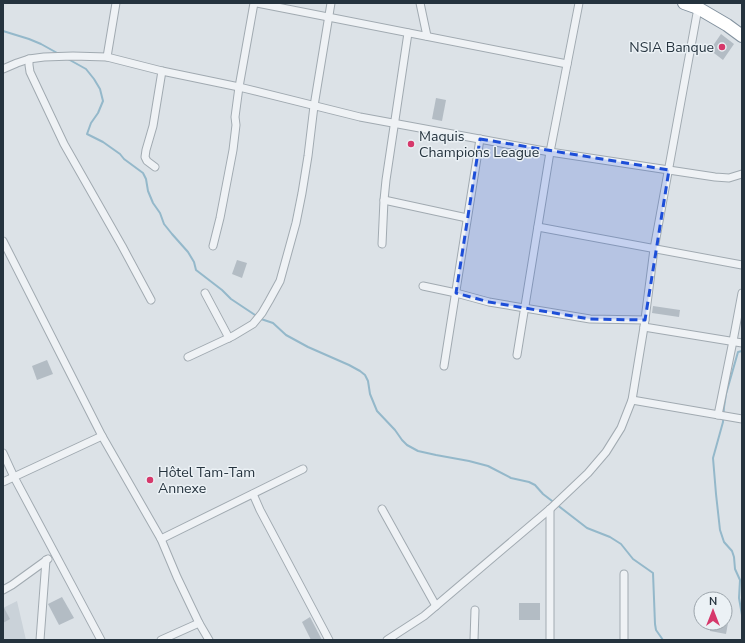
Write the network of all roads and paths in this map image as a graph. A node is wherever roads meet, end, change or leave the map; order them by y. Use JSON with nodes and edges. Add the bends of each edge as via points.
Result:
{"nodes":[{"id":1,"x":116,"y":3,"type":"edge"},
{"id":2,"x":254,"y":3,"type":"edge"},
{"id":3,"x":257,"y":3,"type":"edge"},
{"id":4,"x":331,"y":3,"type":"edge"},
{"id":5,"x":420,"y":3,"type":"edge"},
{"id":6,"x":579,"y":3,"type":"edge"},
{"id":7,"x":684,"y":3,"type":"edge"},
{"id":8,"x":698,"y":8,"type":"junction"},
{"id":9,"x":329,"y":18,"type":"junction"},
{"id":10,"x":408,"y":33,"type":"junction"},
{"id":11,"x":427,"y":36,"type":"junction"},
{"id":12,"x":742,"y":36,"type":"edge"},
{"id":13,"x":107,"y":57,"type":"junction"},
{"id":14,"x":29,"y":59,"type":"junction"},
{"id":15,"x":567,"y":64,"type":"junction"},
{"id":16,"x":3,"y":69,"type":"edge"},
{"id":17,"x":162,"y":71,"type":"junction"},
{"id":18,"x":239,"y":87,"type":"junction"},
{"id":19,"x":314,"y":106,"type":"junction"},
{"id":20,"x":395,"y":123,"type":"junction"},
{"id":21,"x":480,"y":139,"type":"junction"},
{"id":22,"x":550,"y":152,"type":"junction"},
{"id":23,"x":154,"y":167,"type":"dead end"},
{"id":24,"x":669,"y":170,"type":"junction"},
{"id":25,"x":742,"y":174,"type":"edge"},
{"id":26,"x":384,"y":200,"type":"junction"},
{"id":27,"x":467,"y":218,"type":"junction"},
{"id":28,"x":538,"y":227,"type":"junction"},
{"id":29,"x":3,"y":241,"type":"edge"},
{"id":30,"x":382,"y":244,"type":"dead end"},
{"id":31,"x":213,"y":246,"type":"dead end"},
{"id":32,"x":654,"y":249,"type":"junction"},
{"id":33,"x":742,"y":265,"type":"edge"},
{"id":34,"x":423,"y":286,"type":"dead end"},
{"id":35,"x":742,"y":292,"type":"edge"},
{"id":36,"x":205,"y":293,"type":"dead end"},
{"id":37,"x":456,"y":293,"type":"junction"},
{"id":38,"x":150,"y":300,"type":"dead end"},
{"id":39,"x":525,"y":307,"type":"junction"},
{"id":40,"x":644,"y":323,"type":"junction"},
{"id":41,"x":229,"y":338,"type":"junction"},
{"id":42,"x":733,"y":341,"type":"junction"},
{"id":43,"x":742,"y":343,"type":"edge"},
{"id":44,"x":517,"y":355,"type":"dead end"},
{"id":45,"x":188,"y":357,"type":"dead end"},
{"id":46,"x":444,"y":366,"type":"dead end"},
{"id":47,"x":632,"y":400,"type":"junction"},
{"id":48,"x":718,"y":415,"type":"junction"},
{"id":49,"x":742,"y":419,"type":"edge"},
{"id":50,"x":102,"y":436,"type":"junction"},
{"id":51,"x":3,"y":453,"type":"edge"},
{"id":52,"x":303,"y":469,"type":"dead end"},
{"id":53,"x":14,"y":477,"type":"junction"},
{"id":54,"x":3,"y":482,"type":"edge"},
{"id":55,"x":253,"y":494,"type":"junction"},
{"id":56,"x":551,"y":508,"type":"junction"},
{"id":57,"x":382,"y":509,"type":"dead end"},
{"id":58,"x":161,"y":539,"type":"junction"},
{"id":59,"x":55,"y":555,"type":"junction"},
{"id":60,"x":46,"y":560,"type":"junction"},
{"id":61,"x":624,"y":574,"type":"dead end"},
{"id":62,"x":3,"y":590,"type":"edge"},
{"id":63,"x":436,"y":606,"type":"junction"},
{"id":64,"x":475,"y":610,"type":"dead end"},
{"id":65,"x":199,"y":623,"type":"junction"},
{"id":66,"x":40,"y":640,"type":"edge"},
{"id":67,"x":100,"y":640,"type":"edge"},
{"id":68,"x":161,"y":640,"type":"edge"},
{"id":69,"x":209,"y":640,"type":"edge"},
{"id":70,"x":329,"y":640,"type":"edge"},
{"id":71,"x":387,"y":640,"type":"edge"},
{"id":72,"x":474,"y":640,"type":"edge"},
{"id":73,"x":550,"y":640,"type":"edge"},
{"id":74,"x":624,"y":640,"type":"edge"}],
"edges":[{"from":1,"to":13,"type":"street"},
{"from":2,"to":18,"type":"street"},
{"from":3,"to":9,"type":"street"},
{"from":4,"to":9,"type":"street"},
{"from":5,"to":11,"type":"street"},
{"from":6,"to":15,"type":"street"},
{"from":7,"to":8,"type":"highway"},
{"from":8,"to":12,"type":"highway"},
{"from":8,"to":24,"type":"street"},
{"from":9,"to":10,"type":"street"},
{"from":9,"to":19,"type":"street"},
{"from":10,"to":11,"type":"street"},
{"from":10,"to":20,"type":"street"},
{"from":11,"to":15,"type":"street"},
{"from":13,"to":14,"type":"street","via":[[56,56]]},
{"from":13,"to":17,"type":"street"},
{"from":14,"to":16,"type":"street"},
{"from":14,"to":38,"type":"street","via":[[30,72],[64,144]]},
{"from":15,"to":22,"type":"street"},
{"from":17,"to":18,"type":"street"},
{"from":17,"to":23,"type":"street","via":[[145,157]]},
{"from":18,"to":19,"type":"street"},
{"from":18,"to":31,"type":"street","via":[[233,150]]},
{"from":19,"to":20,"type":"street"},
{"from":19,"to":41,"type":"street","via":[[296,223],[280,281],[253,324]]},
{"from":20,"to":21,"type":"street"},
{"from":20,"to":26,"type":"street"},
{"from":21,"to":22,"type":"street"},
{"from":21,"to":27,"type":"street"},
{"from":22,"to":24,"type":"street"},
{"from":22,"to":28,"type":"street"},
{"from":24,"to":25,"type":"street","via":[[729,178]]},
{"from":24,"to":32,"type":"street"},
{"from":26,"to":27,"type":"street"},
{"from":26,"to":30,"type":"street"},
{"from":27,"to":37,"type":"street"},
{"from":28,"to":32,"type":"street"},
{"from":28,"to":39,"type":"street"},
{"from":29,"to":50,"type":"street"},
{"from":32,"to":33,"type":"street"},
{"from":32,"to":40,"type":"street"},
{"from":34,"to":37,"type":"street"},
{"from":35,"to":42,"type":"street"},
{"from":36,"to":41,"type":"street"},
{"from":37,"to":39,"type":"street","via":[[489,302]]},
{"from":37,"to":46,"type":"street"},
{"from":39,"to":40,"type":"street","via":[[590,319]]},
{"from":39,"to":44,"type":"street"},
{"from":40,"to":42,"type":"street"},
{"from":40,"to":47,"type":"street"},
{"from":41,"to":45,"type":"street"},
{"from":42,"to":43,"type":"street"},
{"from":42,"to":48,"type":"street"},
{"from":47,"to":48,"type":"street"},
{"from":47,"to":56,"type":"street","via":[[621,428],[606,452]]},
{"from":48,"to":49,"type":"street"},
{"from":50,"to":53,"type":"street"},
{"from":50,"to":58,"type":"street"},
{"from":51,"to":53,"type":"street"},
{"from":52,"to":55,"type":"street"},
{"from":53,"to":54,"type":"street"},
{"from":53,"to":59,"type":"street"},
{"from":55,"to":58,"type":"street"},
{"from":55,"to":70,"type":"street"},
{"from":56,"to":63,"type":"street"},
{"from":56,"to":73,"type":"street"},
{"from":57,"to":63,"type":"street"},
{"from":58,"to":65,"type":"street"},
{"from":59,"to":60,"type":"street"},
{"from":59,"to":67,"type":"street"},
{"from":60,"to":62,"type":"street"},
{"from":60,"to":66,"type":"street"},
{"from":61,"to":74,"type":"street"},
{"from":63,"to":71,"type":"street"},
{"from":64,"to":72,"type":"street"},
{"from":65,"to":68,"type":"street"},
{"from":65,"to":69,"type":"street"}]}
